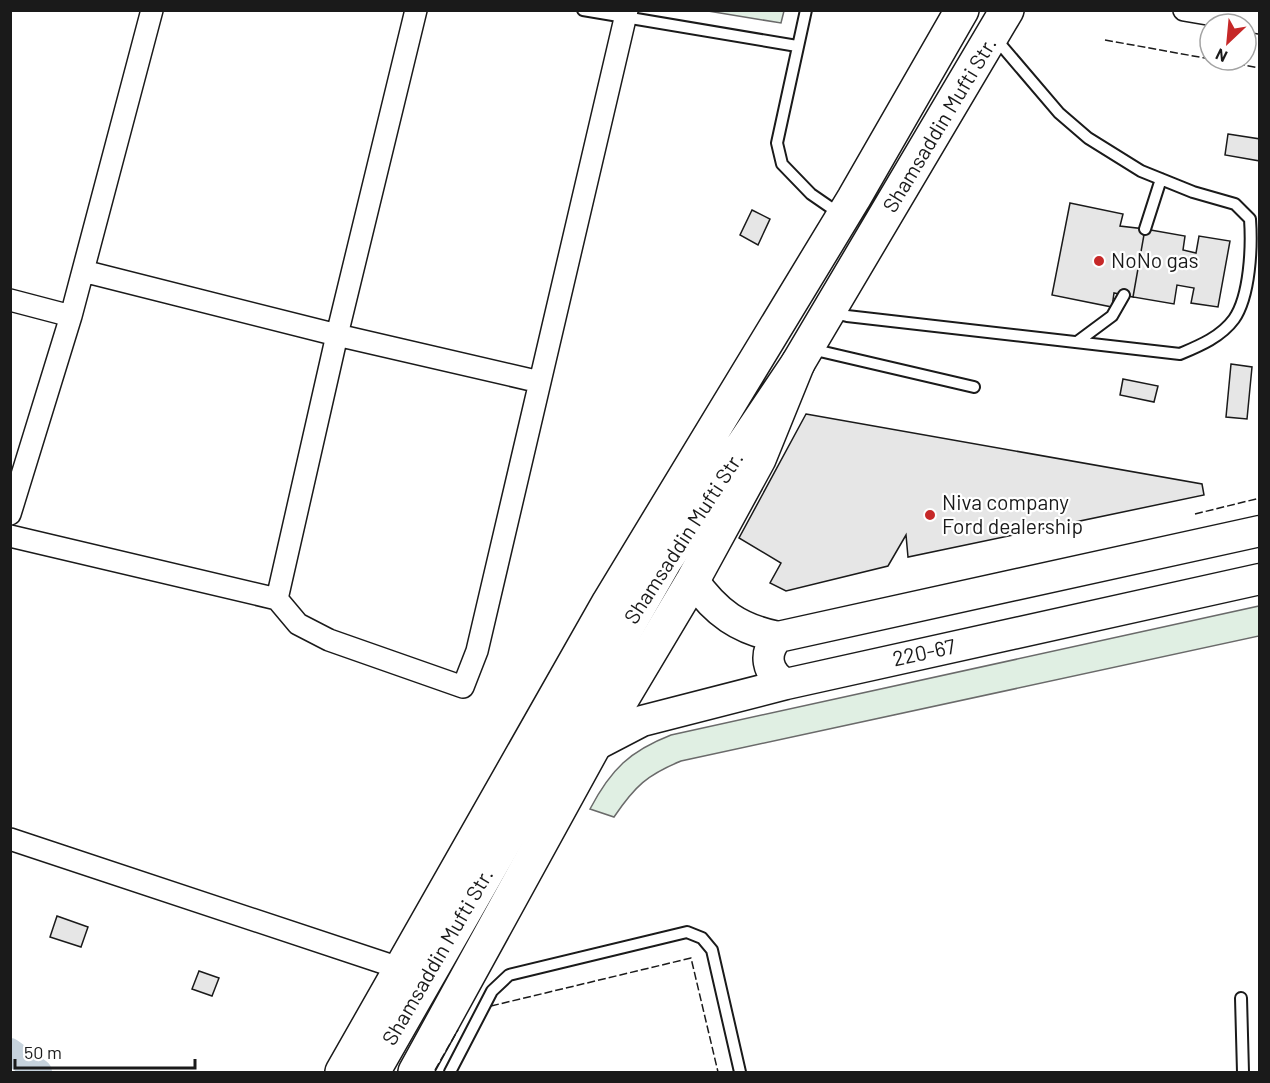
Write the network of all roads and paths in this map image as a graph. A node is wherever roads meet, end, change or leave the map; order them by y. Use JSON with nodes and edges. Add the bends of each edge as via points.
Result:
{"nodes":[{"id":1,"x":152,"y":10,"type":"edge"},
{"id":2,"x":416,"y":10,"type":"edge"},
{"id":3,"x":583,"y":10,"type":"edge"},
{"id":4,"x":806,"y":10,"type":"edge"},
{"id":5,"x":962,"y":10,"type":"edge"},
{"id":6,"x":1184,"y":10,"type":"edge"},
{"id":7,"x":626,"y":14,"type":"edge"},
{"id":8,"x":1000,"y":23,"type":"edge"},
{"id":9,"x":1260,"y":23,"type":"edge"},
{"id":10,"x":797,"y":46,"type":"junction"},
{"id":11,"x":1161,"y":179,"type":"junction"},
{"id":12,"x":842,"y":216,"type":"junction"},
{"id":13,"x":1145,"y":229,"type":"dead end"},
{"id":14,"x":83,"y":271,"type":"junction"},
{"id":15,"x":1124,"y":295,"type":"dead end"},
{"id":16,"x":10,"y":300,"type":"edge"},
{"id":17,"x":829,"y":311,"type":"junction"},
{"id":18,"x":71,"y":316,"type":"junction"},
{"id":19,"x":337,"y":335,"type":"junction"},
{"id":20,"x":1077,"y":342,"type":"junction"},
{"id":21,"x":803,"y":356,"type":"junction"},
{"id":22,"x":540,"y":382,"type":"junction"},
{"id":23,"x":974,"y":387,"type":"dead end"},
{"id":24,"x":10,"y":514,"type":"edge"},
{"id":25,"x":1260,"y":531,"type":"edge"},
{"id":26,"x":10,"y":536,"type":"edge"},
{"id":27,"x":1260,"y":579,"type":"edge"},
{"id":28,"x":693,"y":580,"type":"junction"},
{"id":29,"x":277,"y":599,"type":"junction"},
{"id":30,"x":778,"y":637,"type":"junction"},
{"id":31,"x":786,"y":684,"type":"junction"},
{"id":32,"x":594,"y":746,"type":"junction"},
{"id":33,"x":10,"y":839,"type":"edge"},
{"id":34,"x":399,"y":968,"type":"junction"},
{"id":35,"x":1241,"y":998,"type":"dead end"},
{"id":36,"x":342,"y":1072,"type":"edge"},
{"id":37,"x":373,"y":1072,"type":"edge"},
{"id":38,"x":415,"y":1072,"type":"edge"},
{"id":39,"x":450,"y":1072,"type":"edge"},
{"id":40,"x":740,"y":1072,"type":"edge"},
{"id":41,"x":1243,"y":1072,"type":"edge"}],
"edges":[{"from":1,"to":14,"type":"street"},
{"from":2,"to":19,"type":"street"},
{"from":3,"to":7,"type":"lane"},
{"from":4,"to":10,"type":"lane"},
{"from":5,"to":12,"type":"main road","name":"Shamsaddin Mufti Str."},
{"from":6,"to":9,"type":"street"},
{"from":7,"to":10,"type":"lane"},
{"from":7,"to":22,"type":"street"},
{"from":8,"to":11,"type":"lane","via":[[1059,114],[1088,138]]},
{"from":8,"to":17,"type":"main road","name":"Shamsaddin Mufti Str."},
{"from":10,"to":12,"type":"lane","via":[[777,143],[782,164],[811,194]]},
{"from":11,"to":13,"type":"lane"},
{"from":11,"to":20,"type":"lane","via":[[1235,204],[1250,219],[1252,245],[1244,292],[1234,319],[1209,341],[1180,354]]},
{"from":12,"to":34,"type":"main road","name":"Shamsaddin Mufti Str.","via":[[615,592]]},
{"from":14,"to":18,"type":"street"},
{"from":14,"to":19,"type":"street"},
{"from":15,"to":20,"type":"lane","via":[[1112,316]]},
{"from":16,"to":18,"type":"street"},
{"from":17,"to":20,"type":"lane"},
{"from":17,"to":21,"type":"main road","name":"Shamsaddin Mufti Str."},
{"from":18,"to":24,"type":"street"},
{"from":19,"to":22,"type":"street"},
{"from":19,"to":29,"type":"street"},
{"from":21,"to":23,"type":"lane"},
{"from":21,"to":28,"type":"main road","via":[[759,459]]},
{"from":21,"to":37,"type":"main road","name":"Shamsaddin Mufti Str.","via":[[665,561]]},
{"from":22,"to":29,"type":"street","via":[[477,651],[463,687],[329,640],[298,624]]},
{"from":25,"to":30,"type":"street"},
{"from":26,"to":29,"type":"street"},
{"from":27,"to":31,"type":"street","name":"220-67"},
{"from":28,"to":30,"type":"street","via":[[708,602],[728,619],[752,631]]},
{"from":28,"to":32,"type":"main road"},
{"from":30,"to":31,"type":"street","via":[[768,653],[768,663],[777,679]]},
{"from":31,"to":32,"type":"street","name":"220-67","via":[[642,722]]},
{"from":32,"to":38,"type":"main road"},
{"from":33,"to":34,"type":"street"},
{"from":34,"to":36,"type":"main road","name":"Shamsaddin Mufti Str."},
{"from":35,"to":41,"type":"lane"},
{"from":39,"to":40,"type":"lane","via":[[488,997],[503,979],[517,972],[687,932],[702,938],[712,950]]}]}
